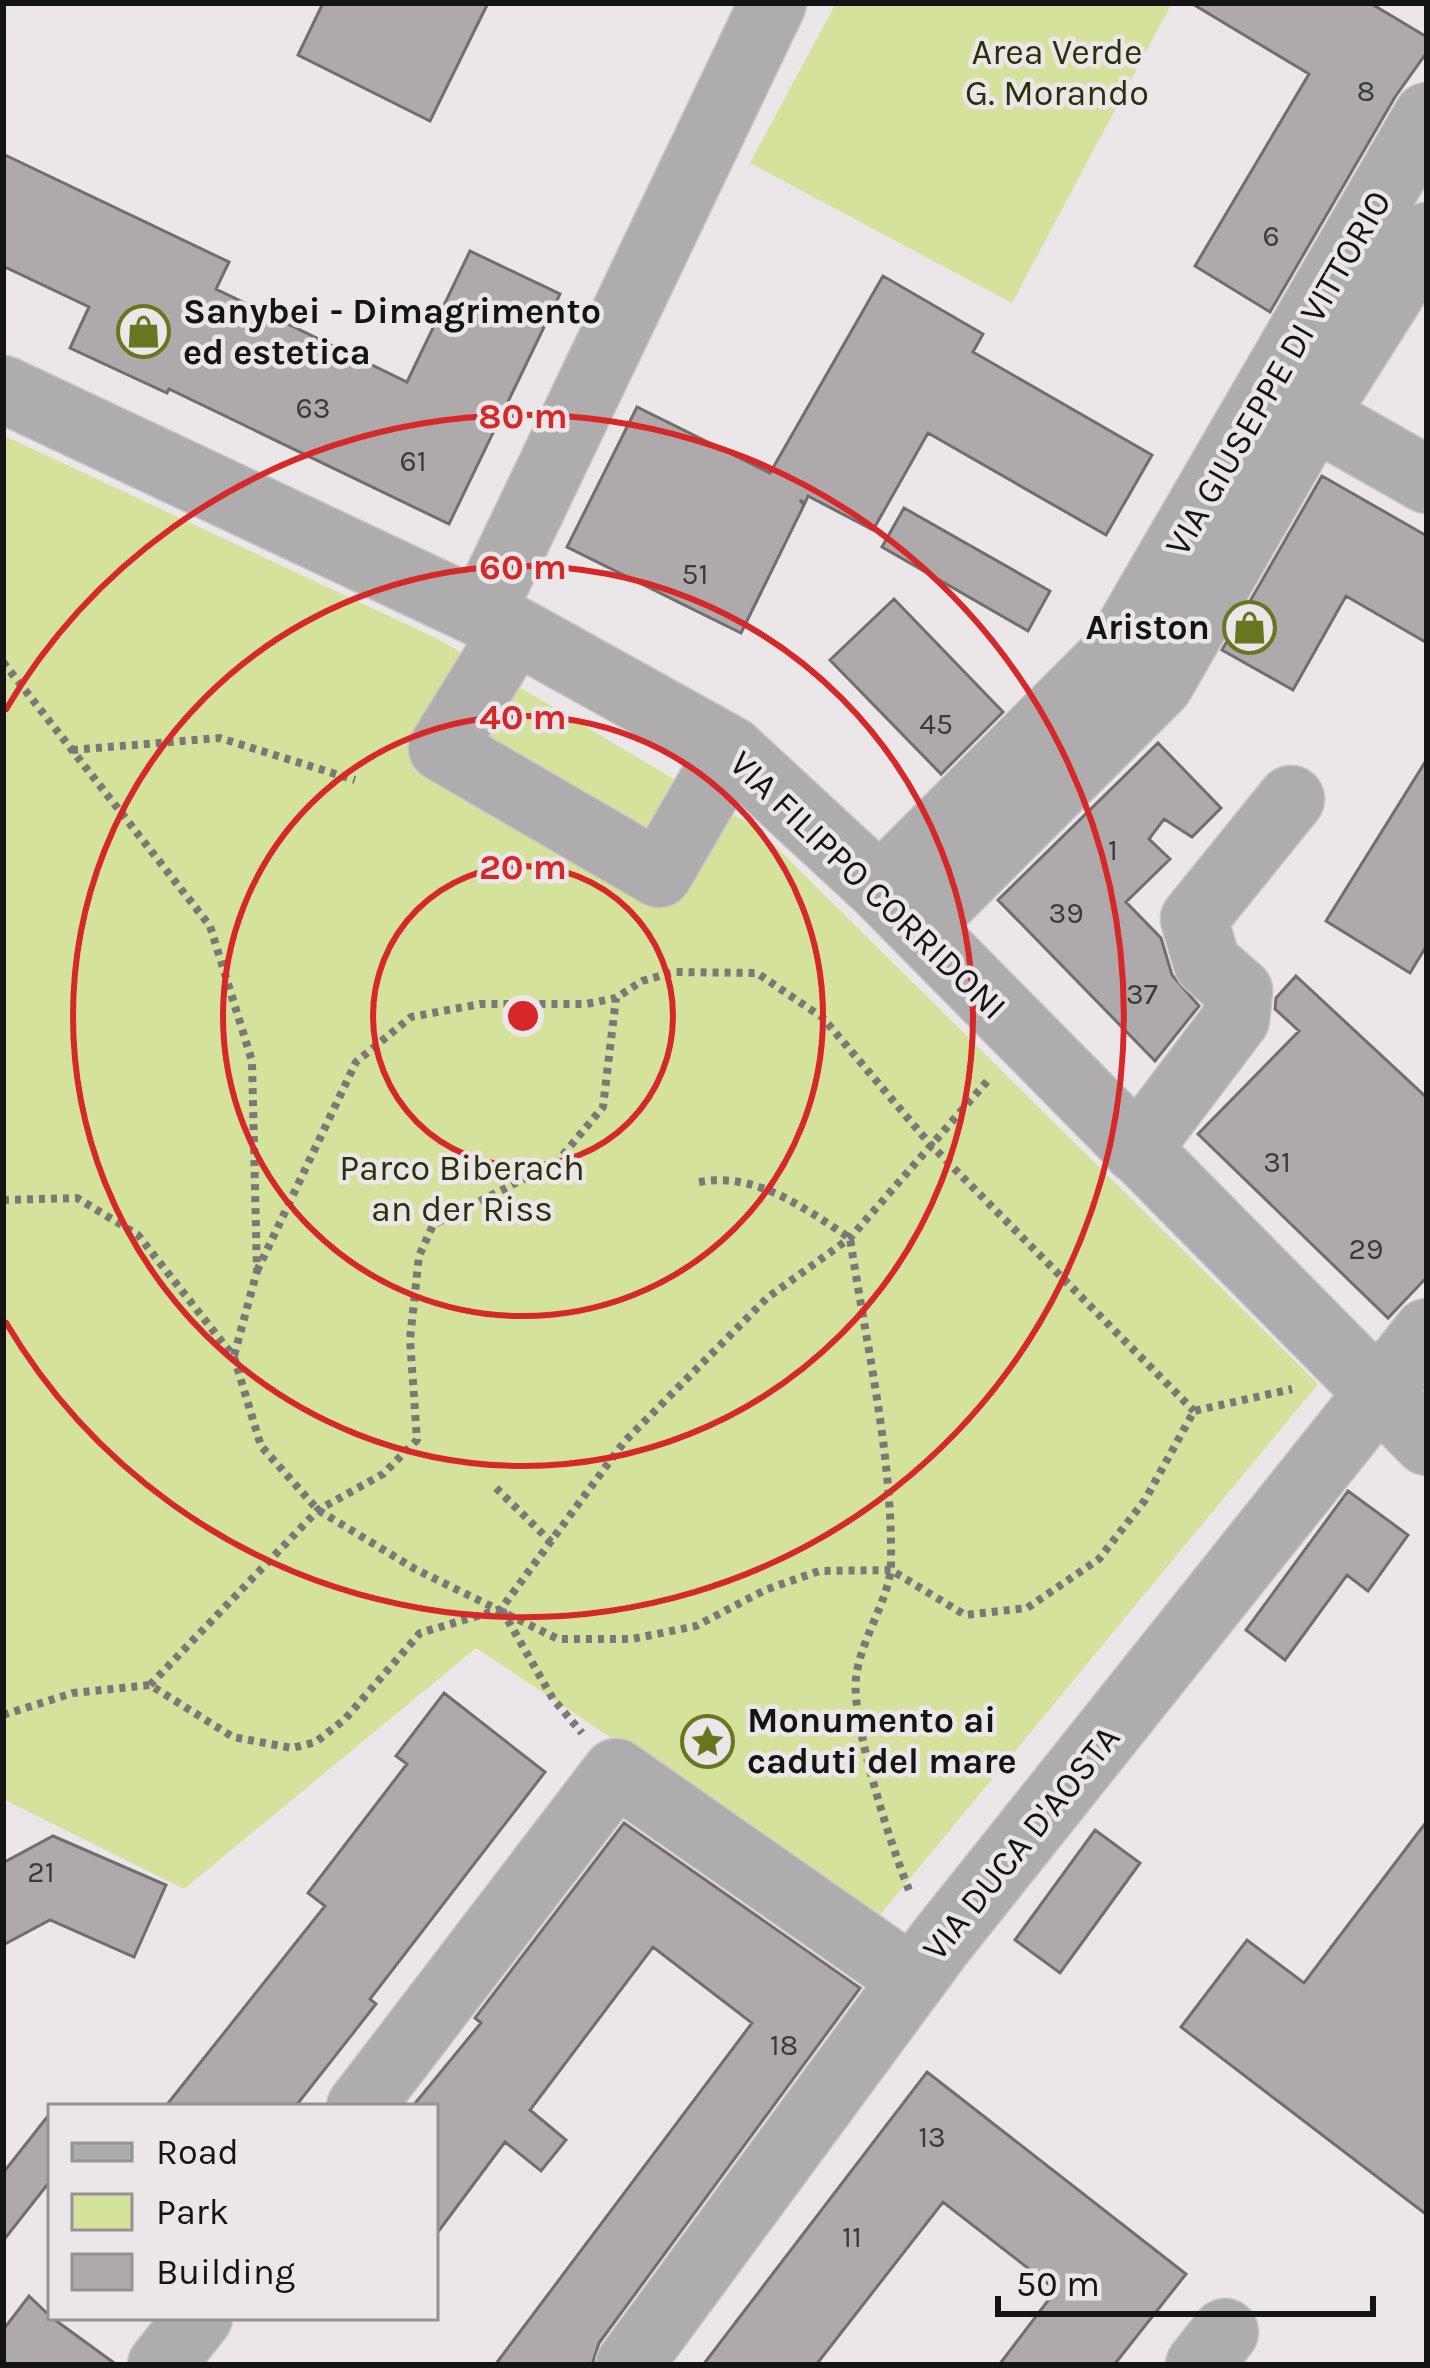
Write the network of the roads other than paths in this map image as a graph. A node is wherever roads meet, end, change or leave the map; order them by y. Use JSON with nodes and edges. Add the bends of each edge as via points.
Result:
{"nodes":[{"id":1,"x":773,"y":3,"type":"edge"},
{"id":2,"x":1427,"y":116,"type":"edge"},
{"id":3,"x":1427,"y":236,"type":"edge"},
{"id":4,"x":3,"y":389,"type":"edge"},
{"id":5,"x":1291,"y":402,"type":"junction"},
{"id":6,"x":1427,"y":480,"type":"edge"},
{"id":7,"x":498,"y":622,"type":"junction"},
{"id":8,"x":731,"y":750,"type":"junction"},
{"id":9,"x":1291,"y":799,"type":"dead end"},
{"id":10,"x":899,"y":907,"type":"junction"},
{"id":11,"x":1137,"y":1150,"type":"junction"},
{"id":12,"x":1427,"y":1332,"type":"edge"},
{"id":13,"x":1360,"y":1376,"type":"junction"},
{"id":14,"x":1427,"y":1442,"type":"edge"},
{"id":15,"x":926,"y":1961,"type":"junction"},
{"id":16,"x":362,"y":2104,"type":"edge"},
{"id":17,"x":197,"y":2320,"type":"edge"},
{"id":18,"x":161,"y":2365,"type":"edge"},
{"id":19,"x":629,"y":2365,"type":"edge"}],
"edges":[{"from":1,"to":7,"type":"street"},
{"from":2,"to":5,"type":"street","name":"VIA GIUSEPPE DI VITTORIO"},
{"from":3,"to":5,"type":"street","name":"VIA GIUSEPPE DI VITTORIO"},
{"from":4,"to":7,"type":"street","name":"VIA FILIPPO CORRIDONI"},
{"from":5,"to":6,"type":"street"},
{"from":5,"to":10,"type":"street","name":"VIA GIUSEPPE DI VITTORIO","via":[[1160,684]]},
{"from":7,"to":8,"type":"street","name":"VIA FILIPPO CORRIDONI"},
{"from":7,"to":8,"type":"street","via":[[442,748],[658,874]]},
{"from":8,"to":10,"type":"street","name":"VIA FILIPPO CORRIDONI"},
{"from":9,"to":11,"type":"street","via":[[1194,919],[1207,963],[1239,991],[1237,1019]]},
{"from":10,"to":11,"type":"street","name":"VIA FILIPPO CORRIDONI"},
{"from":11,"to":13,"type":"street","name":"VIA FILIPPO CORRIDONI"},
{"from":12,"to":13,"type":"street","name":"VIA DUCA D'AOSTA"},
{"from":13,"to":14,"type":"street","name":"VIA FILIPPO CORRIDONI"},
{"from":13,"to":15,"type":"street","name":"VIA DUCA D'AOSTA"},
{"from":15,"to":16,"type":"street","via":[[616,1772]]},
{"from":15,"to":19,"type":"street","name":"VIA DUCA D'AOSTA"},
{"from":17,"to":18,"type":"street"}]}
